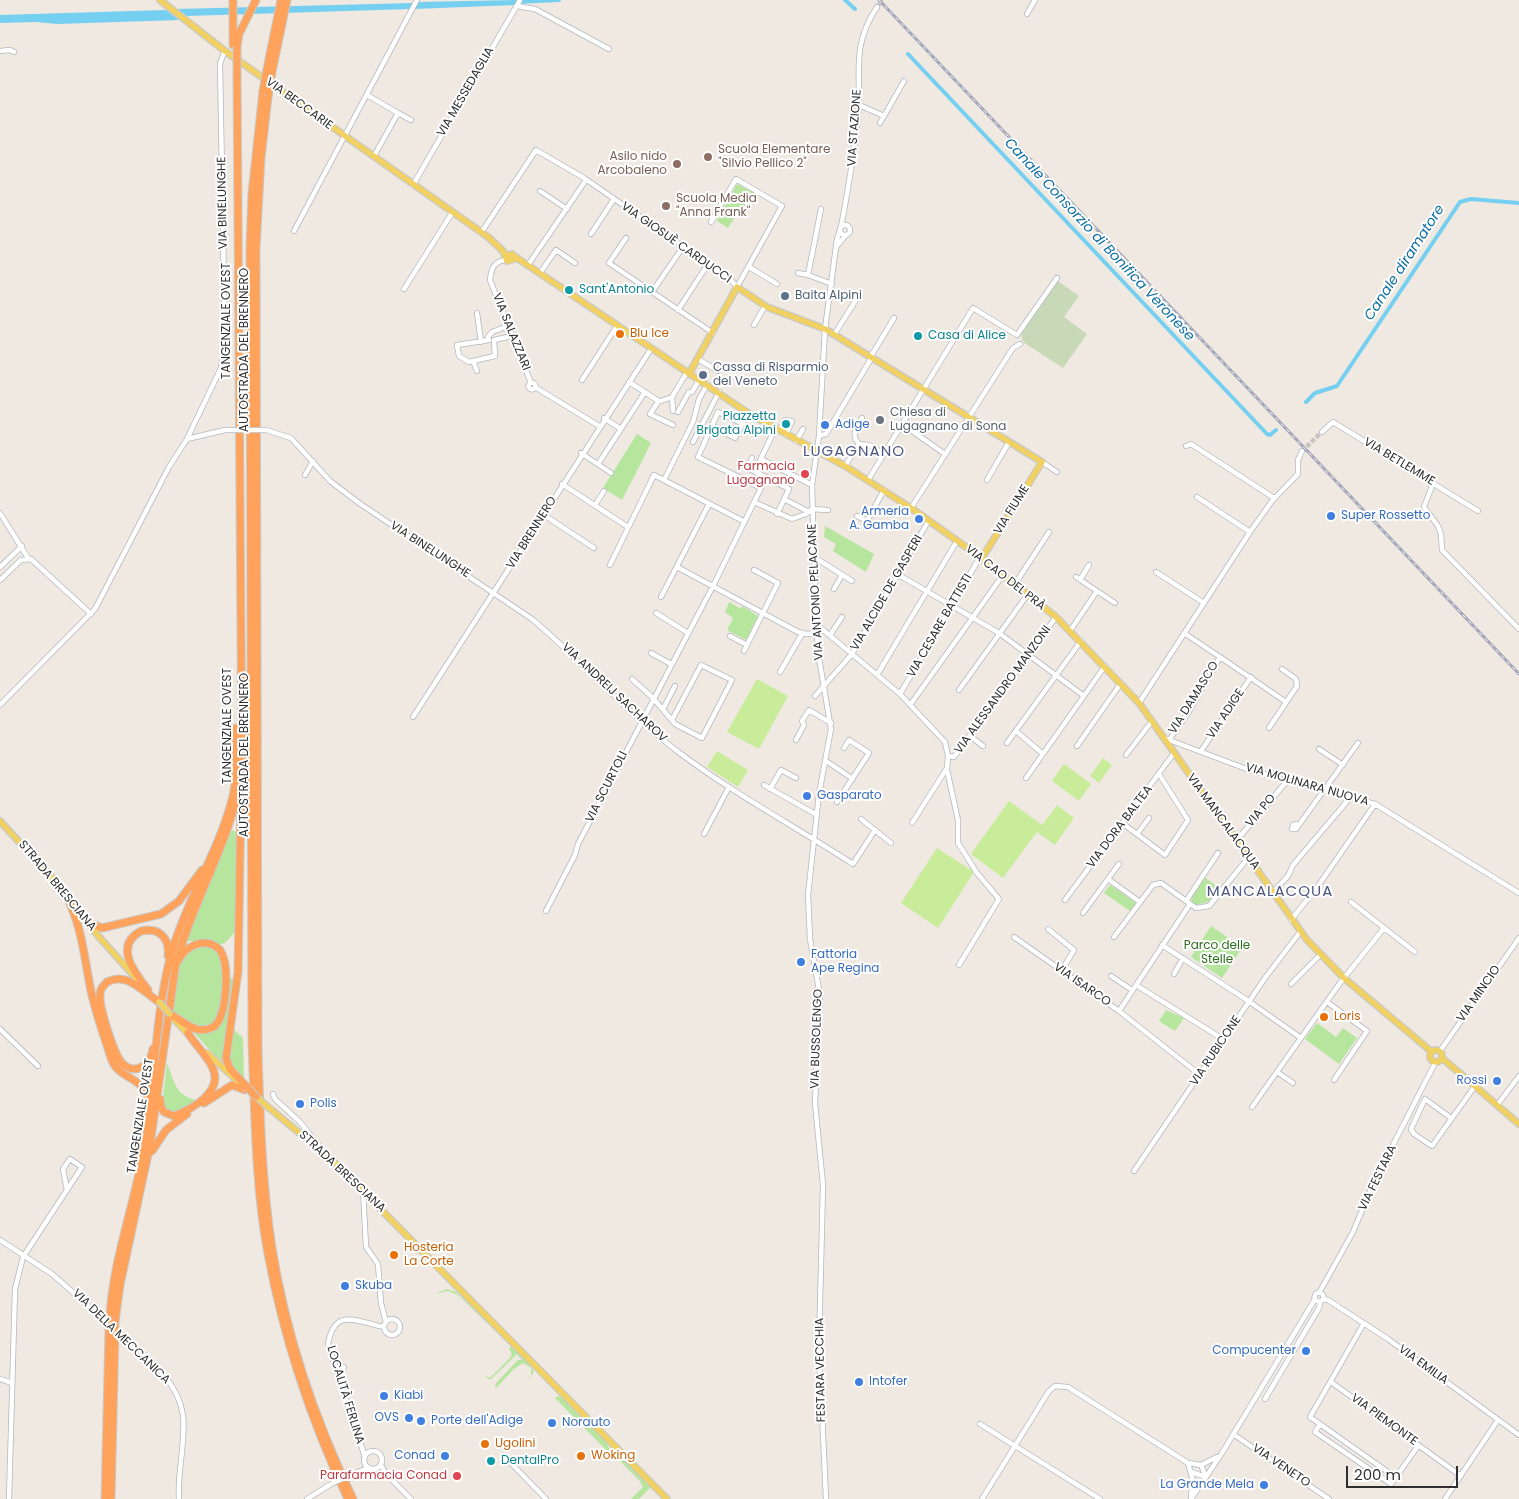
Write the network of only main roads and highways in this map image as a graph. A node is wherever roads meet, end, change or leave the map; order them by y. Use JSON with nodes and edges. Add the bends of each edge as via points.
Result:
{"nodes":[{"id":1,"x":160,"y":0,"type":"edge"},
{"id":2,"x":233,"y":0,"type":"edge"},
{"id":3,"x":237,"y":0,"type":"edge"},
{"id":4,"x":256,"y":0,"type":"edge"},
{"id":5,"x":281,"y":0,"type":"edge"},
{"id":6,"x":287,"y":0,"type":"edge"},
{"id":7,"x":235,"y":19,"type":"junction"},
{"id":8,"x":280,"y":19,"type":"junction"},
{"id":9,"x":236,"y":44,"type":"junction"},
{"id":10,"x":235,"y":72,"type":"junction"},
{"id":11,"x":265,"y":94,"type":"junction"},
{"id":12,"x":527,"y":264,"type":"joint"},
{"id":13,"x":688,"y":373,"type":"junction"},
{"id":14,"x":981,"y":558,"type":"junction"},
{"id":15,"x":1167,"y":739,"type":"joint"},
{"id":16,"x":242,"y":772,"type":"junction"},
{"id":17,"x":0,"y":821,"type":"edge"},
{"id":18,"x":213,"y":853,"type":"junction"},
{"id":19,"x":64,"y":892,"type":"junction"},
{"id":20,"x":86,"y":921,"type":"junction"},
{"id":21,"x":165,"y":986,"type":"junction"},
{"id":22,"x":146,"y":991,"type":"junction"},
{"id":23,"x":159,"y":1002,"type":"joint"},
{"id":24,"x":168,"y":1005,"type":"junction"},
{"id":25,"x":161,"y":1012,"type":"junction"},
{"id":26,"x":170,"y":1014,"type":"joint"},
{"id":27,"x":177,"y":1019,"type":"junction"},
{"id":28,"x":165,"y":1027,"type":"junction"},
{"id":29,"x":188,"y":1033,"type":"junction"},
{"id":30,"x":1432,"y":1052,"type":"junction"},
{"id":31,"x":1442,"y":1058,"type":"junction"},
{"id":32,"x":246,"y":1089,"type":"junction"},
{"id":33,"x":256,"y":1097,"type":"joint"},
{"id":34,"x":1519,"y":1124,"type":"edge"},
{"id":35,"x":145,"y":1143,"type":"junction"},
{"id":36,"x":146,"y":1165,"type":"junction"},
{"id":37,"x":113,"y":1320,"type":"junction"},
{"id":38,"x":112,"y":1332,"type":"junction"},
{"id":39,"x":105,"y":1499,"type":"edge"},
{"id":40,"x":111,"y":1499,"type":"edge"},
{"id":41,"x":348,"y":1499,"type":"edge"},
{"id":42,"x":353,"y":1499,"type":"edge"},
{"id":43,"x":667,"y":1499,"type":"edge"}],
"edges":[{"from":1,"to":12,"type":"main road","name":"VIA BECCARIE","via":[[225,51],[488,237],[510,257]]},
{"from":2,"to":7,"type":"highway","name":"TANGENZIALE OVEST"},
{"from":3,"to":7,"type":"highway"},
{"from":4,"to":9,"type":"highway","name":"TANGENZIALE OVEST"},
{"from":5,"to":8,"type":"highway","name":"AUTOSTRADA DEL BRENNERO"},
{"from":6,"to":8,"type":"highway","name":"AUTOSTRADA DEL BRENNERO"},
{"from":7,"to":9,"type":"highway","name":"TANGENZIALE OVEST"},
{"from":8,"to":11,"type":"highway","name":"AUTOSTRADA DEL BRENNERO","bridge":true},
{"from":9,"to":10,"type":"highway","name":"TANGENZIALE OVEST","bridge":true},
{"from":10,"to":16,"type":"highway","name":"TANGENZIALE OVEST"},
{"from":10,"to":18,"type":"highway","name":"TANGENZIALE OVEST","via":[[236,781]]},
{"from":11,"to":41,"type":"highway","name":"AUTOSTRADA DEL BRENNERO","via":[[252,193],[250,248],[252,1042],[257,1158],[268,1253],[282,1317],[313,1417]]},
{"from":11,"to":42,"type":"highway","name":"AUTOSTRADA DEL BRENNERO","via":[[256,266],[258,1052],[262,1162],[272,1248],[288,1322],[319,1419]]},
{"from":12,"to":13,"type":"main road","name":"VIA CAO DEL PRÀ"},
{"from":13,"to":14,"type":"main road","name":"VIA CAO DEL PRÀ","via":[[748,413],[846,466]]},
{"from":13,"to":14,"type":"main road","name":"VIA FIUME","via":[[737,287],[765,306],[834,334],[1042,462]]},
{"from":14,"to":15,"type":"main road","name":"VIA CAO DEL PRÀ","via":[[1056,617],[1081,641],[1139,703]]},
{"from":15,"to":30,"type":"main road","name":"VIA MANCALACQUA","via":[[1300,932],[1344,978]]},
{"from":16,"to":24,"type":"highway","name":"TANGENZIALE OVEST","via":[[230,824],[182,942]]},
{"from":16,"to":32,"type":"highway","via":[[238,972],[226,1058],[230,1070]]},
{"from":17,"to":19,"type":"main road","name":"STRADA BRESCIANA"},
{"from":18,"to":20,"type":"highway","via":[[185,895],[161,914],[102,928]]},
{"from":18,"to":21,"type":"highway","name":"TANGENZIALE OVEST","via":[[176,939]]},
{"from":19,"to":20,"type":"main road","name":"STRADA BRESCIANA"},
{"from":19,"to":35,"type":"highway","via":[[77,918],[93,997],[112,1062],[119,1072],[140,1083],[146,1093]]},
{"from":20,"to":22,"type":"main road","name":"STRADA BRESCIANA"},
{"from":21,"to":22,"type":"highway","via":[[168,944],[161,933],[144,930],[132,938],[127,953]]},
{"from":21,"to":25,"type":"highway","name":"TANGENZIALE OVEST"},
{"from":22,"to":23,"type":"highway"},
{"from":22,"to":25,"type":"highway","via":[[118,978],[107,982],[100,991],[101,1006],[115,1051],[125,1065],[138,1068],[148,1062],[153,1053]]},
{"from":23,"to":26,"type":"main road","bridge":true},
{"from":24,"to":27,"type":"highway","via":[[177,963],[182,955],[198,944],[209,943],[217,947],[224,956],[226,968],[220,1021],[210,1029],[199,1030]]},
{"from":24,"to":28,"type":"highway","name":"TANGENZIALE OVEST"},
{"from":25,"to":35,"type":"highway","name":"TANGENZIALE OVEST"},
{"from":26,"to":27,"type":"highway"},
{"from":27,"to":29,"type":"main road"},
{"from":28,"to":29,"type":"highway","via":[[160,1105],[170,1116],[203,1099],[214,1083],[213,1068]]},
{"from":28,"to":36,"type":"highway","name":"TANGENZIALE OVEST"},
{"from":29,"to":32,"type":"main road"},
{"from":30,"to":31,"type":"main road","via":[[1440,1051]]},
{"from":30,"to":31,"type":"main road","via":[[1431,1060],[1435,1063]]},
{"from":31,"to":34,"type":"main road"},
{"from":32,"to":33,"type":"highway","bridge":true},
{"from":32,"to":36,"type":"highway","via":[[232,1085],[177,1121],[156,1142]]},
{"from":33,"to":43,"type":"main road","name":"STRADA BRESCIANA","bridge":true,"via":[[363,1190]]},
{"from":35,"to":37,"type":"highway","name":"TANGENZIALE OVEST","via":[[118,1262]]},
{"from":36,"to":37,"type":"highway","name":"TANGENZIALE OVEST"},
{"from":37,"to":38,"type":"highway","name":"TANGENZIALE OVEST","bridge":true},
{"from":38,"to":39,"type":"highway","name":"TANGENZIALE OVEST"},
{"from":38,"to":40,"type":"highway","name":"TANGENZIALE OVEST"}]}
